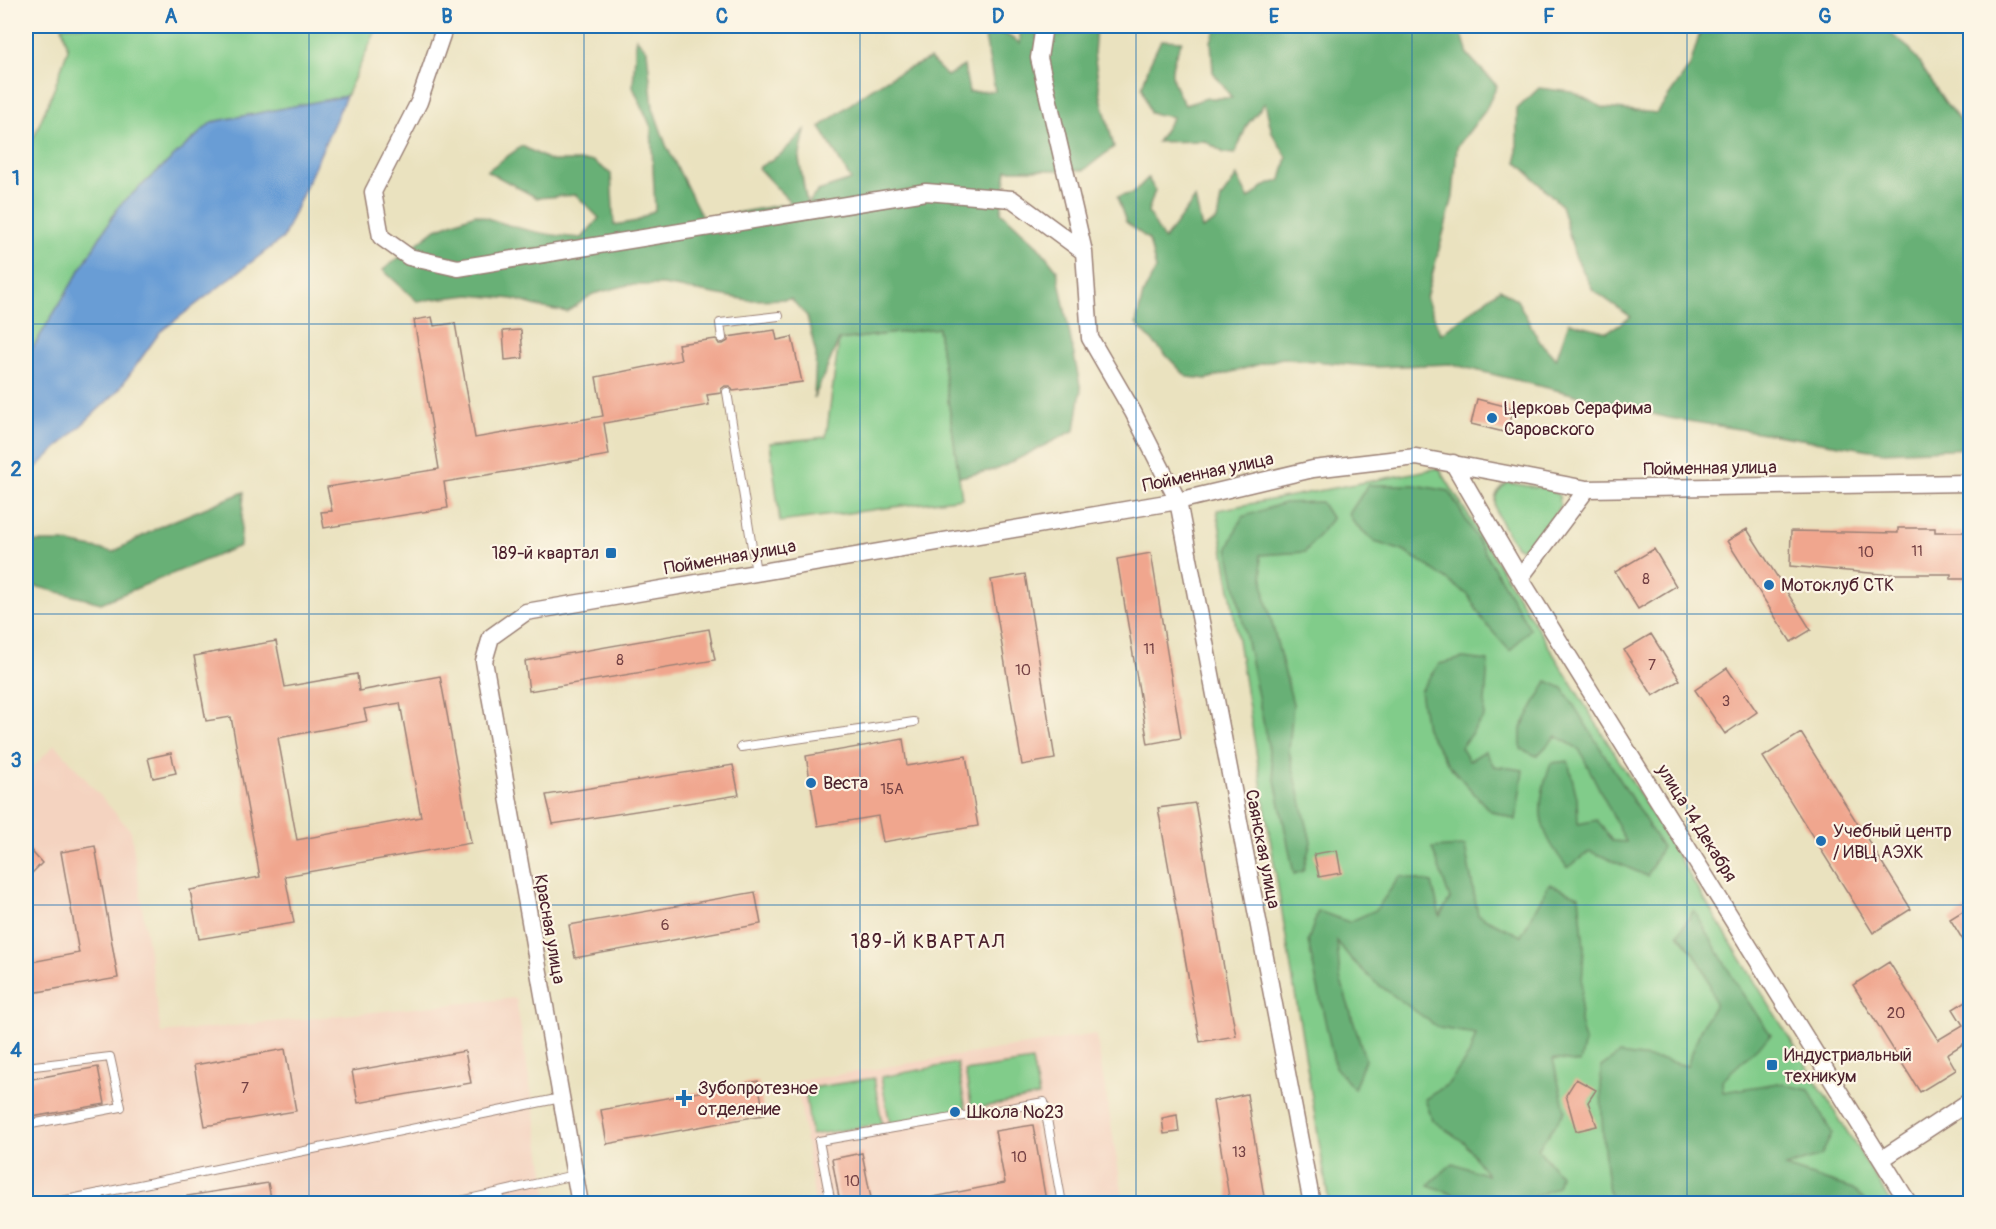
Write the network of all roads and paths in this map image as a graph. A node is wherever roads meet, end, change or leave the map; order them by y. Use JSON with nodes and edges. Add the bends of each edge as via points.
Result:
{"nodes":[{"id":1,"x":445,"y":26,"type":"edge"},
{"id":2,"x":1044,"y":26,"type":"edge"},
{"id":3,"x":1084,"y":252,"type":"junction"},
{"id":4,"x":779,"y":316,"type":"dead end"},
{"id":5,"x":722,"y":338,"type":"dead end"},
{"id":6,"x":727,"y":392,"type":"dead end"},
{"id":7,"x":1453,"y":463,"type":"junction"},
{"id":8,"x":1971,"y":483,"type":"edge"},
{"id":9,"x":1587,"y":489,"type":"junction"},
{"id":10,"x":1178,"y":501,"type":"junction"},
{"id":11,"x":756,"y":572,"type":"junction"},
{"id":12,"x":1520,"y":578,"type":"junction"},
{"id":13,"x":484,"y":661,"type":"joint"},
{"id":14,"x":914,"y":722,"type":"dead end"},
{"id":15,"x":741,"y":747,"type":"dead end"},
{"id":16,"x":26,"y":1068,"type":"edge"},
{"id":17,"x":561,"y":1098,"type":"junction"},
{"id":18,"x":1971,"y":1101,"type":"edge"},
{"id":19,"x":26,"y":1125,"type":"edge"},
{"id":20,"x":1882,"y":1159,"type":"junction"},
{"id":21,"x":574,"y":1175,"type":"junction"},
{"id":22,"x":499,"y":1192,"type":"junction"},
{"id":23,"x":99,"y":1193,"type":"junction"},
{"id":24,"x":47,"y":1203,"type":"edge"},
{"id":25,"x":101,"y":1203,"type":"edge"},
{"id":26,"x":447,"y":1203,"type":"edge"},
{"id":27,"x":501,"y":1203,"type":"edge"},
{"id":28,"x":580,"y":1203,"type":"edge"},
{"id":29,"x":831,"y":1203,"type":"edge"},
{"id":30,"x":1062,"y":1203,"type":"edge"},
{"id":31,"x":1312,"y":1203,"type":"edge"},
{"id":32,"x":1910,"y":1203,"type":"edge"}],
"edges":[{"from":1,"to":3,"type":"street","via":[[419,102],[373,192],[381,237],[409,257],[458,268],[926,192],[1012,199]]},
{"from":2,"to":3,"type":"street","name":"Саянская улица","via":[[1039,58]]},
{"from":3,"to":10,"type":"street","name":"Саянская улица","via":[[1090,338]]},
{"from":4,"to":5,"type":"lane","via":[[720,323]]},
{"from":6,"to":11,"type":"lane"},
{"from":7,"to":9,"type":"street","name":"Пойменная улица"},
{"from":7,"to":10,"type":"street","name":"Пойменная улица","via":[[1416,458],[1313,469]]},
{"from":7,"to":12,"type":"street","name":"улица 14 Декабря"},
{"from":8,"to":9,"type":"street","name":"Пойменная улица"},
{"from":9,"to":12,"type":"street"},
{"from":10,"to":11,"type":"street","name":"Пойменная улица"},
{"from":10,"to":31,"type":"street","name":"Саянская улица"},
{"from":11,"to":13,"type":"street","name":"Пойменная улица","via":[[526,612],[491,637]]},
{"from":12,"to":20,"type":"street","name":"улица 14 Декабря"},
{"from":13,"to":17,"type":"street","name":"Красная улица"},
{"from":14,"to":15,"type":"lane"},
{"from":16,"to":19,"type":"lane","via":[[110,1057],[121,1107]]},
{"from":17,"to":21,"type":"street","name":"Красная улица"},
{"from":17,"to":23,"type":"lane"},
{"from":18,"to":20,"type":"street"},
{"from":20,"to":32,"type":"street","name":"улица 14 Декабря"},
{"from":21,"to":22,"type":"lane"},
{"from":21,"to":28,"type":"street","name":"Красная улица"},
{"from":22,"to":26,"type":"lane"},
{"from":22,"to":27,"type":"lane"},
{"from":23,"to":24,"type":"lane"},
{"from":23,"to":25,"type":"lane"},
{"from":29,"to":30,"type":"lane","via":[[819,1141],[1044,1102]]}]}
